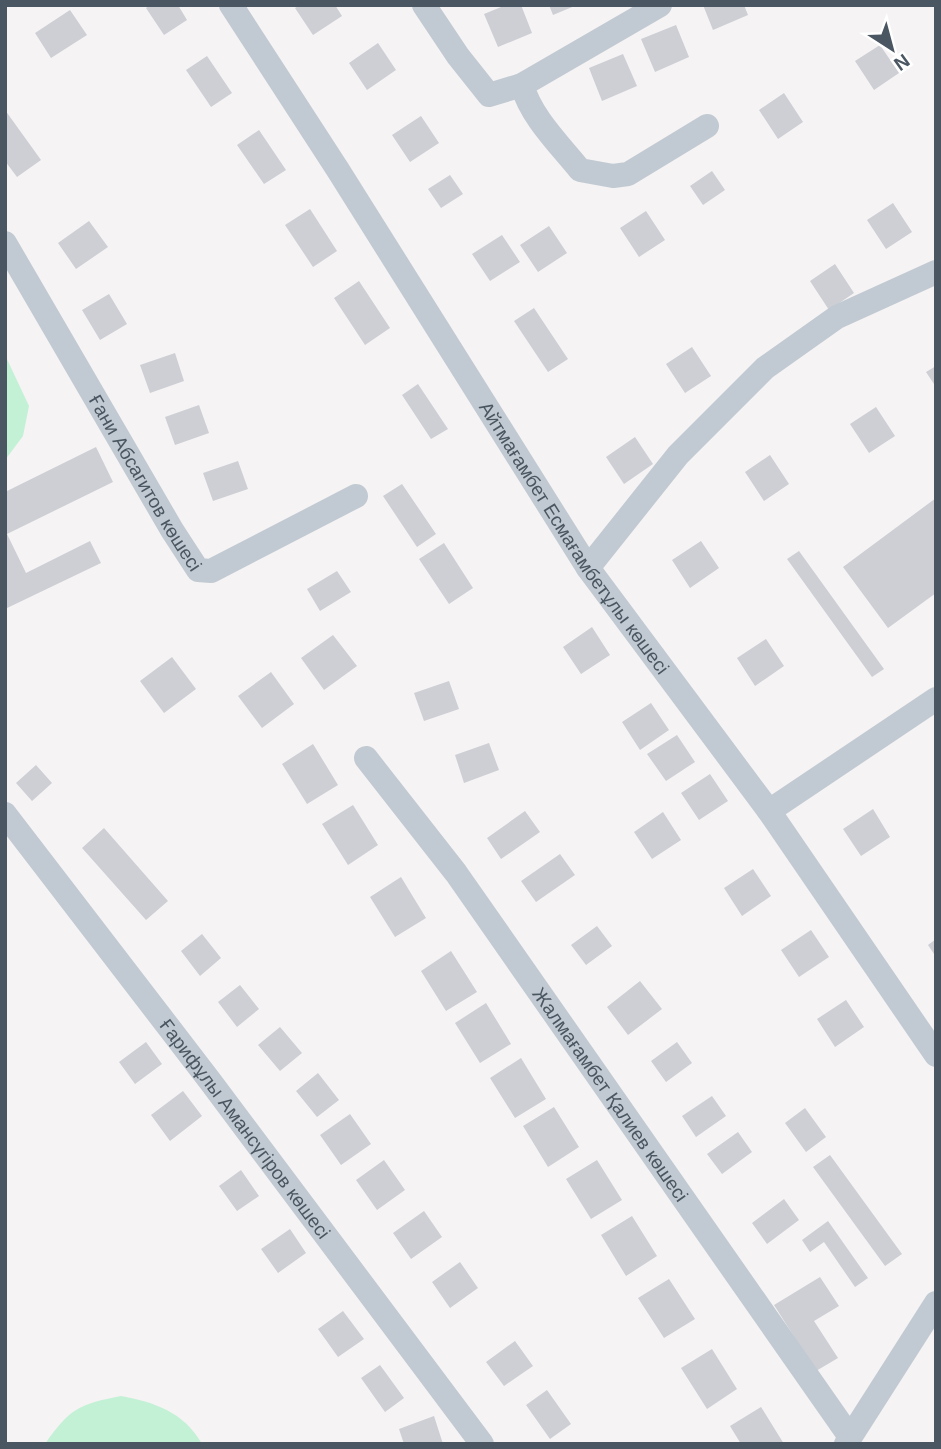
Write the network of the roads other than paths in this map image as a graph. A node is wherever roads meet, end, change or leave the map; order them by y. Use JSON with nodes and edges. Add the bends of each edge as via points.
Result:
{"nodes":[{"id":1,"x":231,"y":5,"type":"edge"},
{"id":2,"x":424,"y":5,"type":"edge"},
{"id":3,"x":660,"y":5,"type":"edge"},
{"id":4,"x":522,"y":85,"type":"junction"},
{"id":5,"x":707,"y":126,"type":"dead end"},
{"id":6,"x":5,"y":243,"type":"edge"},
{"id":7,"x":936,"y":272,"type":"edge"},
{"id":8,"x":356,"y":496,"type":"dead end"},
{"id":9,"x":588,"y":568,"type":"junction"},
{"id":10,"x":936,"y":699,"type":"edge"},
{"id":11,"x":366,"y":758,"type":"dead end"},
{"id":12,"x":769,"y":811,"type":"junction"},
{"id":13,"x":5,"y":814,"type":"edge"},
{"id":14,"x":936,"y":1055,"type":"edge"},
{"id":15,"x":936,"y":1303,"type":"edge"},
{"id":16,"x":848,"y":1441,"type":"edge"},
{"id":17,"x":482,"y":1444,"type":"edge"}],
"edges":[{"from":1,"to":9,"type":"street","name":"Айтмағамбет Есмағамбетұлы көшесі"},
{"from":2,"to":4,"type":"street","via":[[489,95]]},
{"from":3,"to":4,"type":"street"},
{"from":4,"to":5,"type":"street","via":[[535,113],[580,170],[628,174]]},
{"from":6,"to":8,"type":"street","name":"Ғани Абсагитов көшесі","via":[[198,570],[211,571]]},
{"from":7,"to":9,"type":"street","via":[[837,317],[765,368],[678,455]]},
{"from":9,"to":12,"type":"street","name":"Айтмағамбет Есмағамбетұлы көшесі"},
{"from":10,"to":12,"type":"street"},
{"from":11,"to":16,"type":"street","name":"Жалмағамбет Қалиев көшесі","via":[[456,873]]},
{"from":12,"to":14,"type":"street","name":"Айтмағамбет Есмағамбетұлы көшесі"},
{"from":13,"to":17,"type":"street","name":"Ғарифұлы Амансүгіров көшесі"},
{"from":15,"to":16,"type":"street"}]}
